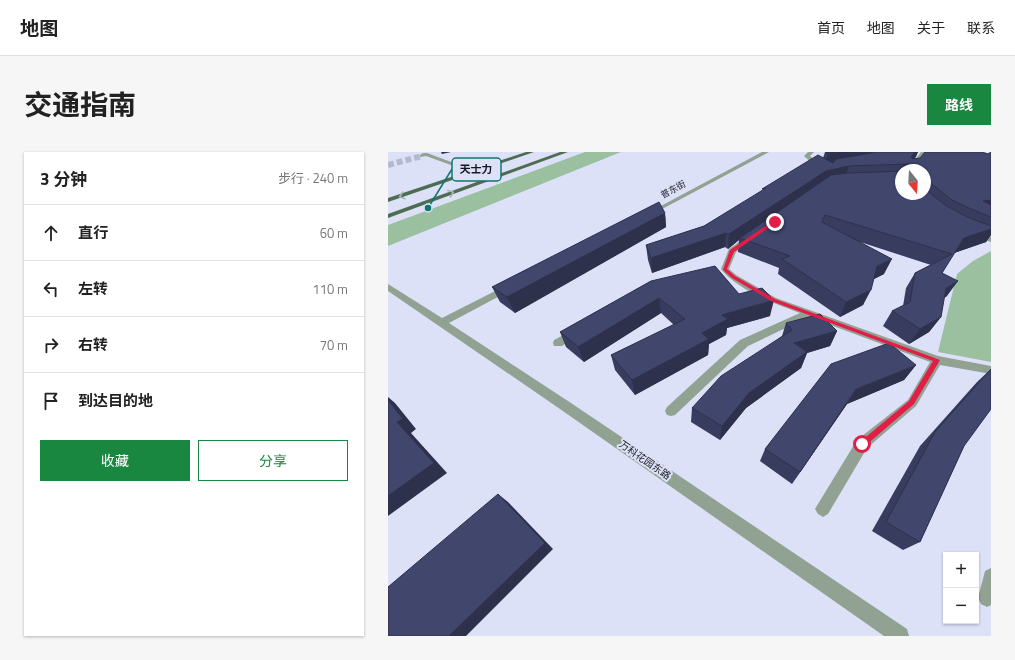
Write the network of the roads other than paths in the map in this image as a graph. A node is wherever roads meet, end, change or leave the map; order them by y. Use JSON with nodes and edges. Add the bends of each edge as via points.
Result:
{"nodes":[{"id":1,"x":532,"y":152,"type":"edge"},
{"id":2,"x":565,"y":152,"type":"edge"},
{"id":3,"x":766,"y":152,"type":"edge"},
{"id":4,"x":811,"y":152,"type":"edge"},
{"id":5,"x":924,"y":152,"type":"edge"},
{"id":6,"x":422,"y":156,"type":"dead end"},
{"id":7,"x":915,"y":164,"type":"edge"},
{"id":8,"x":828,"y":170,"type":"edge"},
{"id":9,"x":475,"y":172,"type":"junction"},
{"id":10,"x":388,"y":200,"type":"edge"},
{"id":11,"x":388,"y":216,"type":"edge"},
{"id":12,"x":639,"y":219,"type":"edge"},
{"id":13,"x":965,"y":229,"type":"edge"},
{"id":14,"x":762,"y":230,"type":"edge"},
{"id":15,"x":991,"y":240,"type":"edge"},
{"id":16,"x":519,"y":282,"type":"edge"},
{"id":17,"x":388,"y":287,"type":"edge"},
{"id":18,"x":809,"y":313,"type":"junction"},
{"id":19,"x":441,"y":323,"type":"junction"},
{"id":20,"x":583,"y":327,"type":"edge"},
{"id":21,"x":558,"y":343,"type":"dead end"},
{"id":22,"x":937,"y":360,"type":"junction"},
{"id":23,"x":991,"y":370,"type":"edge"},
{"id":24,"x":671,"y":411,"type":"dead end"},
{"id":25,"x":823,"y":509,"type":"dead end"},
{"id":26,"x":991,"y":578,"type":"edge"},
{"id":27,"x":987,"y":598,"type":"dead end"},
{"id":28,"x":900,"y":636,"type":"edge"}],
"edges":[{"from":1,"to":9,"type":"main road"},
{"from":11,"to":2,"type":"main road","one_way":true},
{"from":3,"to":12,"type":"street","name":"普东街"},
{"from":4,"to":8,"type":"street","via":[[807,156]]},
{"from":5,"to":7,"type":"street"},
{"from":6,"to":9,"type":"street","via":[[425,154]]},
{"from":9,"to":10,"type":"main road","one_way":true},
{"from":13,"to":15,"type":"street"},
{"from":14,"to":18,"type":"street","via":[[732,251],[721,270],[773,300]]},
{"from":16,"to":19,"type":"street"},
{"from":17,"to":19,"type":"street","name":"万科花园东路"},
{"from":18,"to":22,"type":"street"},
{"from":18,"to":24,"type":"street","via":[[744,344]]},
{"from":19,"to":28,"type":"street","name":"万科花园东路","via":[[571,409]]},
{"from":20,"to":21,"type":"street"},
{"from":22,"to":23,"type":"street"},
{"from":22,"to":25,"type":"street","via":[[912,403],[862,444]]},
{"from":26,"to":27,"type":"street"}]}
